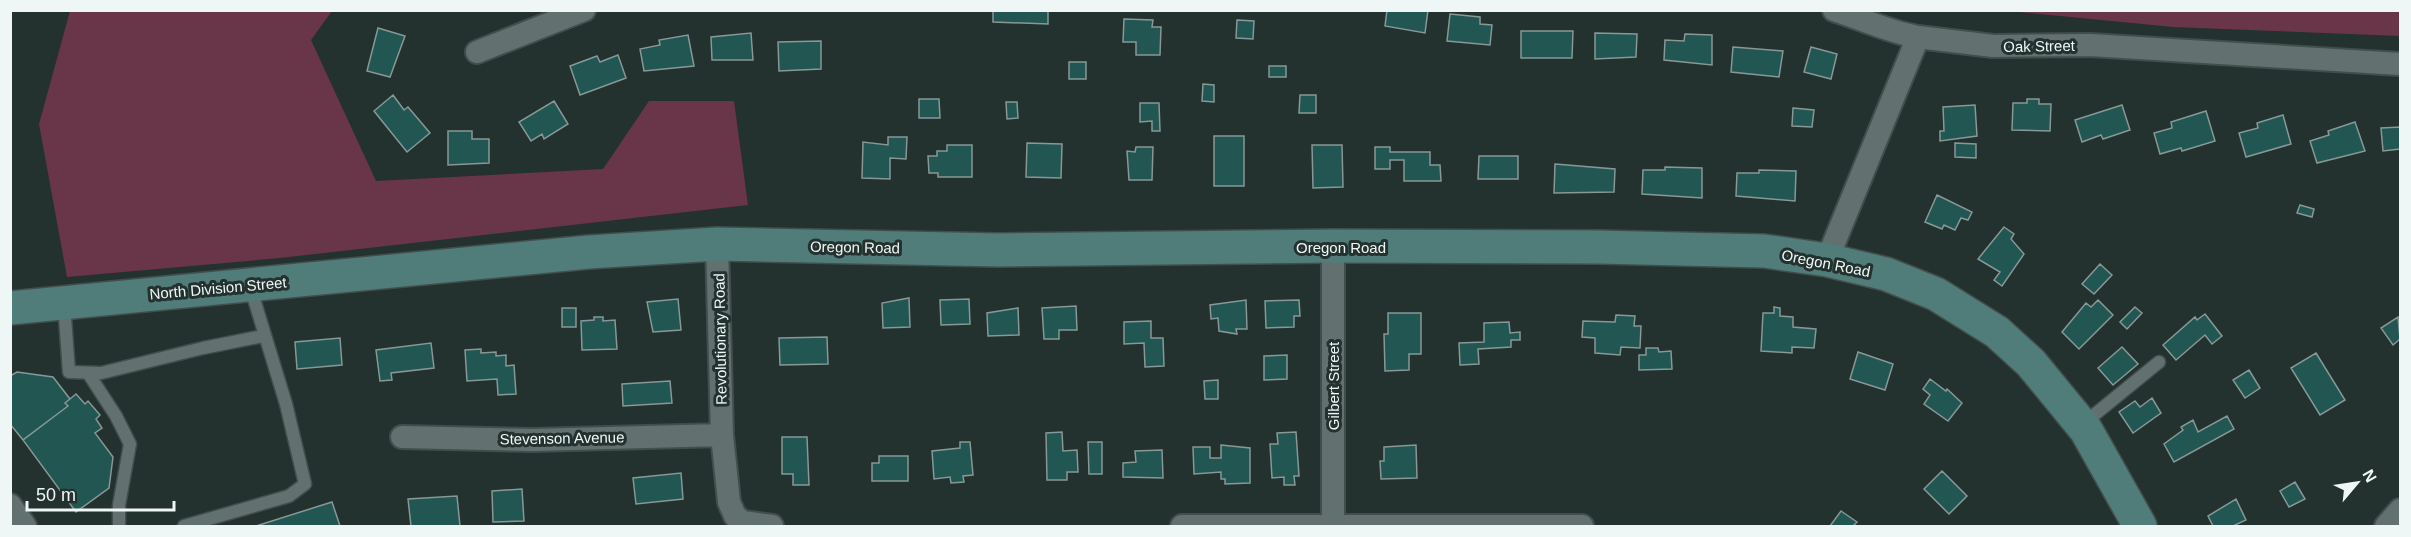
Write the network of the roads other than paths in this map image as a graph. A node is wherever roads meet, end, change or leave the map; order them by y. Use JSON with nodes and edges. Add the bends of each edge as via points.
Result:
{"nodes":[{"id":1,"x":584,"y":10,"type":"edge"},
{"id":2,"x":1834,"y":10,"type":"edge"},
{"id":3,"x":1918,"y":37,"type":"junction"},
{"id":4,"x":477,"y":52,"type":"dead end"},
{"id":5,"x":2400,"y":64,"type":"edge"},
{"id":6,"x":717,"y":244,"type":"junction"},
{"id":7,"x":1333,"y":246,"type":"junction"},
{"id":8,"x":1827,"y":260,"type":"junction"},
{"id":9,"x":426,"y":269,"type":"joint"},
{"id":10,"x":250,"y":285,"type":"junction"},
{"id":11,"x":64,"y":303,"type":"junction"},
{"id":12,"x":10,"y":308,"type":"edge"},
{"id":13,"x":263,"y":336,"type":"junction"},
{"id":14,"x":2159,"y":362,"type":"dead end"},
{"id":15,"x":88,"y":373,"type":"junction"},
{"id":16,"x":2082,"y":425,"type":"junction"},
{"id":17,"x":722,"y":435,"type":"junction"},
{"id":18,"x":402,"y":437,"type":"dead end"},
{"id":19,"x":10,"y":505,"type":"edge"},
{"id":20,"x":2400,"y":510,"type":"edge"},
{"id":21,"x":740,"y":524,"type":"edge"},
{"id":22,"x":25,"y":526,"type":"edge"},
{"id":23,"x":119,"y":526,"type":"edge"},
{"id":24,"x":184,"y":526,"type":"edge"},
{"id":25,"x":772,"y":526,"type":"edge"},
{"id":26,"x":1182,"y":526,"type":"edge"},
{"id":27,"x":1333,"y":526,"type":"edge"},
{"id":28,"x":1582,"y":526,"type":"edge"},
{"id":29,"x":2140,"y":526,"type":"edge"},
{"id":30,"x":2386,"y":526,"type":"edge"}],
"edges":[{"from":1,"to":4,"type":"street"},
{"from":2,"to":3,"type":"street","name":"Oak Street","via":[[1895,33]]},
{"from":3,"to":5,"type":"street","name":"Oak Street","via":[[1993,46],[2090,45]]},
{"from":3,"to":8,"type":"street"},
{"from":6,"to":7,"type":"street","name":"Oregon Road","via":[[999,250]]},
{"from":6,"to":9,"type":"street","name":"Oregon Road"},
{"from":6,"to":17,"type":"street","name":"Revolutionary Road"},
{"from":7,"to":8,"type":"street","name":"Oregon Road","via":[[1717,250]]},
{"from":7,"to":27,"type":"street","name":"Gilbert Street"},
{"from":8,"to":16,"type":"street","name":"Oregon Road","via":[[1886,274],[1936,294],[1967,312],[1997,332],[2031,363]]},
{"from":9,"to":10,"type":"street","name":"North Division Street"},
{"from":10,"to":11,"type":"street","name":"North Division Street"},
{"from":10,"to":13,"type":"lane"},
{"from":11,"to":12,"type":"street","name":"North Division Street"},
{"from":11,"to":15,"type":"lane","via":[[69,372]]},
{"from":13,"to":15,"type":"lane"},
{"from":13,"to":24,"type":"lane","via":[[286,404],[305,484],[289,496]]},
{"from":14,"to":16,"type":"lane"},
{"from":15,"to":23,"type":"lane","via":[[130,444]]},
{"from":16,"to":29,"type":"street","name":"Oregon Road"},
{"from":17,"to":18,"type":"street","name":"Stevenson Avenue","via":[[533,440]]},
{"from":17,"to":21,"type":"street","name":"Revolutionary Road","via":[[729,502]]},
{"from":19,"to":22,"type":"street"},
{"from":20,"to":30,"type":"street"},
{"from":21,"to":25,"type":"street"},
{"from":26,"to":27,"type":"street"},
{"from":27,"to":28,"type":"street"}]}
